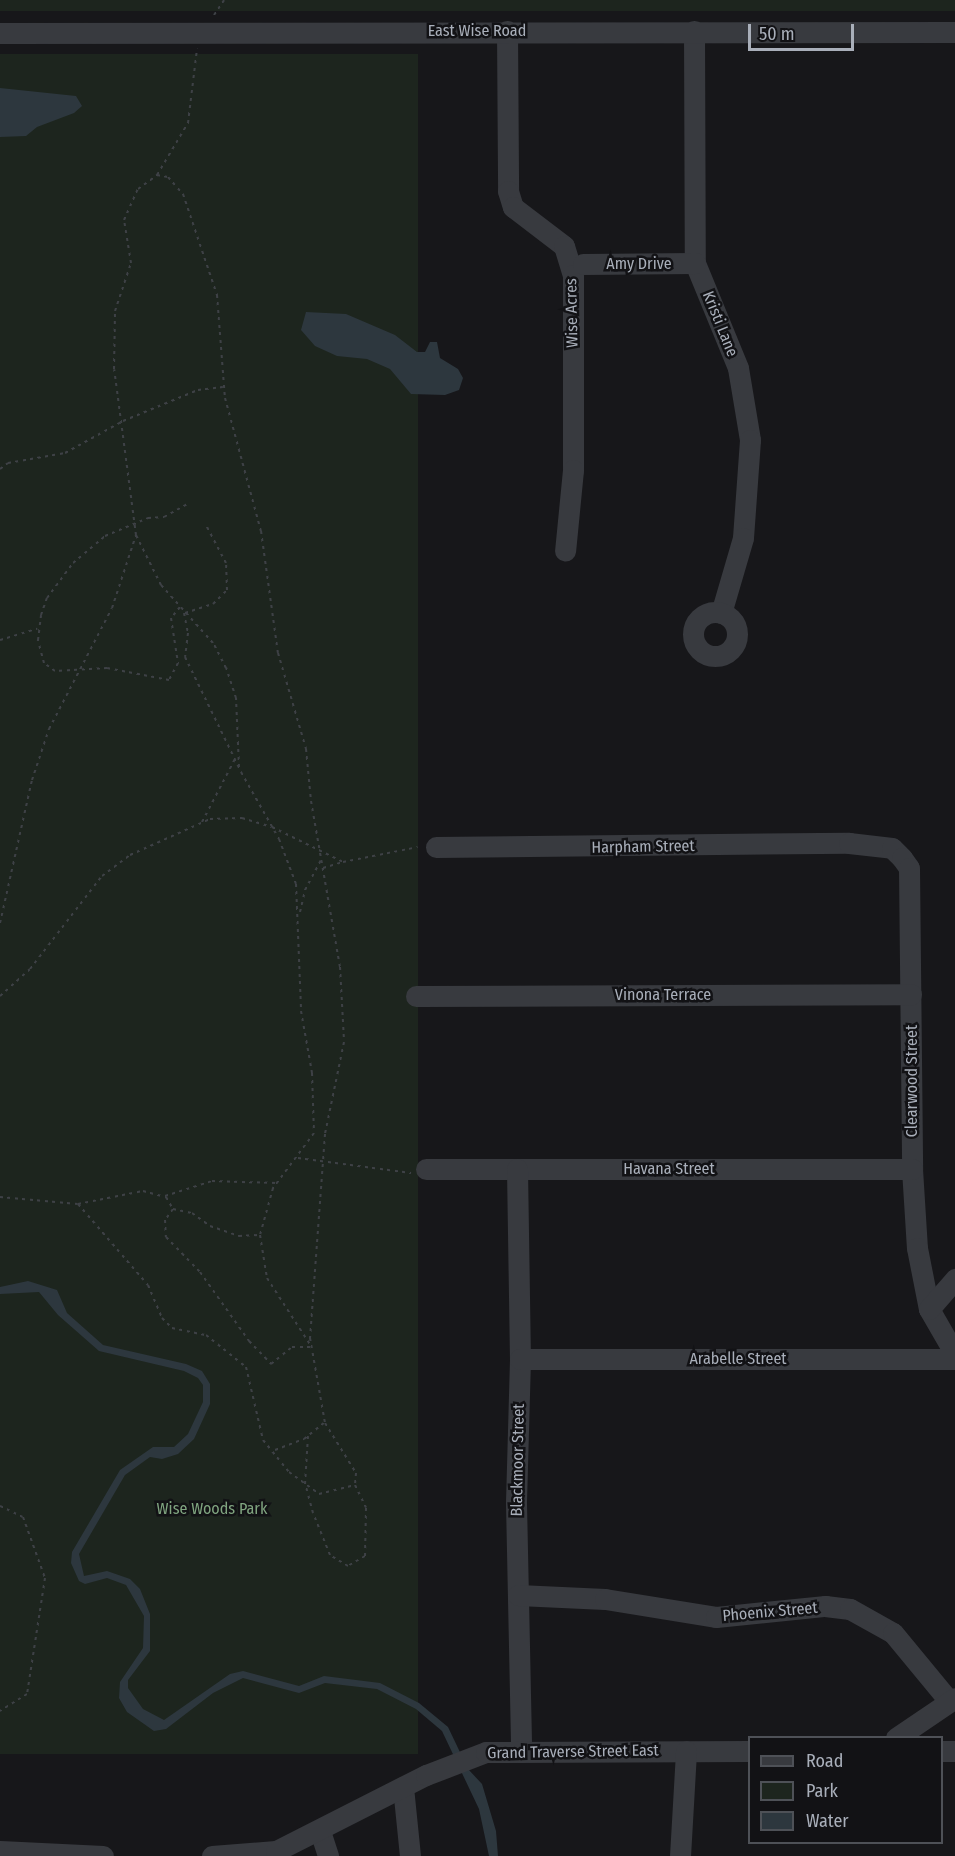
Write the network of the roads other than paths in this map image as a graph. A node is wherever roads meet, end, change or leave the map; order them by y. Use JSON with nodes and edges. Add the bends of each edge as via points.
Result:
{"nodes":[{"id":1,"x":507,"y":31,"type":"junction"},
{"id":2,"x":694,"y":31,"type":"junction"},
{"id":3,"x":955,"y":32,"type":"edge"},
{"id":4,"x":0,"y":33,"type":"edge"},
{"id":5,"x":695,"y":263,"type":"junction"},
{"id":6,"x":583,"y":264,"type":"dead end"},
{"id":7,"x":565,"y":551,"type":"dead end"},
{"id":8,"x":722,"y":613,"type":"dead end"},
{"id":9,"x":849,"y":843,"type":"joint"},
{"id":10,"x":436,"y":847,"type":"road end"},
{"id":11,"x":911,"y":994,"type":"junction"},
{"id":12,"x":416,"y":996,"type":"dead end"},
{"id":13,"x":426,"y":1169,"type":"road end"},
{"id":14,"x":517,"y":1169,"type":"junction"},
{"id":15,"x":912,"y":1169,"type":"junction"},
{"id":16,"x":955,"y":1279,"type":"edge"},
{"id":17,"x":929,"y":1309,"type":"junction"},
{"id":18,"x":955,"y":1354,"type":"edge"},
{"id":19,"x":520,"y":1359,"type":"junction"},
{"id":20,"x":955,"y":1359,"type":"edge"},
{"id":21,"x":518,"y":1594,"type":"junction"},
{"id":22,"x":952,"y":1700,"type":"edge"},
{"id":23,"x":898,"y":1736,"type":"edge"},
{"id":24,"x":686,"y":1750,"type":"junction"},
{"id":25,"x":748,"y":1751,"type":"edge"},
{"id":26,"x":521,"y":1752,"type":"junction"},
{"id":27,"x":403,"y":1787,"type":"junction"},
{"id":28,"x":320,"y":1831,"type":"junction"},
{"id":29,"x":409,"y":1846,"type":"edge"},
{"id":30,"x":0,"y":1851,"type":"edge"},
{"id":31,"x":103,"y":1856,"type":"edge"},
{"id":32,"x":212,"y":1856,"type":"edge"},
{"id":33,"x":328,"y":1856,"type":"edge"},
{"id":34,"x":395,"y":1856,"type":"edge"},
{"id":35,"x":680,"y":1856,"type":"edge"}],
"edges":[{"from":1,"to":2,"type":"street","name":"East Wise Road"},
{"from":1,"to":4,"type":"street","name":"East Wise Road"},
{"from":1,"to":7,"type":"street","name":"Wise Acres","via":[[508,190],[513,207],[564,246],[573,275],[573,470]]},
{"from":2,"to":3,"type":"street","name":"East Wise Road"},
{"from":2,"to":5,"type":"street","name":"Kristi Lane"},
{"from":5,"to":6,"type":"street","name":"Amy Drive"},
{"from":5,"to":8,"type":"street","name":"Kristi Lane","via":[[738,368],[750,440],[743,538]]},
{"from":9,"to":10,"type":"street","name":"Harpham Street"},
{"from":9,"to":11,"type":"street","name":"Clearwood Street","via":[[892,848],[909,868]]},
{"from":11,"to":12,"type":"street","name":"Vinona Terrace"},
{"from":11,"to":15,"type":"street","name":"Clearwood Street"},
{"from":13,"to":14,"type":"street","name":"Havana Street"},
{"from":14,"to":15,"type":"street","name":"Havana Street"},
{"from":14,"to":19,"type":"street","name":"Blackmoor Street"},
{"from":15,"to":17,"type":"street","name":"Clearwood Street","via":[[917,1248]]},
{"from":16,"to":17,"type":"street"},
{"from":17,"to":18,"type":"street","name":"Clearwood Street"},
{"from":19,"to":20,"type":"street","name":"Arabelle Street"},
{"from":19,"to":21,"type":"street","name":"Blackmoor Street"},
{"from":21,"to":22,"type":"street","name":"Phoenix Street","via":[[605,1599],[716,1617],[825,1606],[849,1609],[893,1633]]},
{"from":21,"to":26,"type":"street","name":"Blackmoor Street"},
{"from":22,"to":23,"type":"street"},
{"from":24,"to":25,"type":"street","name":"Grand Traverse Street East"},
{"from":24,"to":26,"type":"street","name":"Grand Traverse Street East"},
{"from":24,"to":35,"type":"street"},
{"from":26,"to":27,"type":"street","name":"Grand Traverse Street East","via":[[486,1752]]},
{"from":27,"to":28,"type":"street","name":"Grand Traverse Street East"},
{"from":27,"to":29,"type":"street"},
{"from":28,"to":32,"type":"street","via":[[276,1851]]},
{"from":28,"to":33,"type":"street"},
{"from":29,"to":34,"type":"street"},
{"from":30,"to":31,"type":"street"}]}
